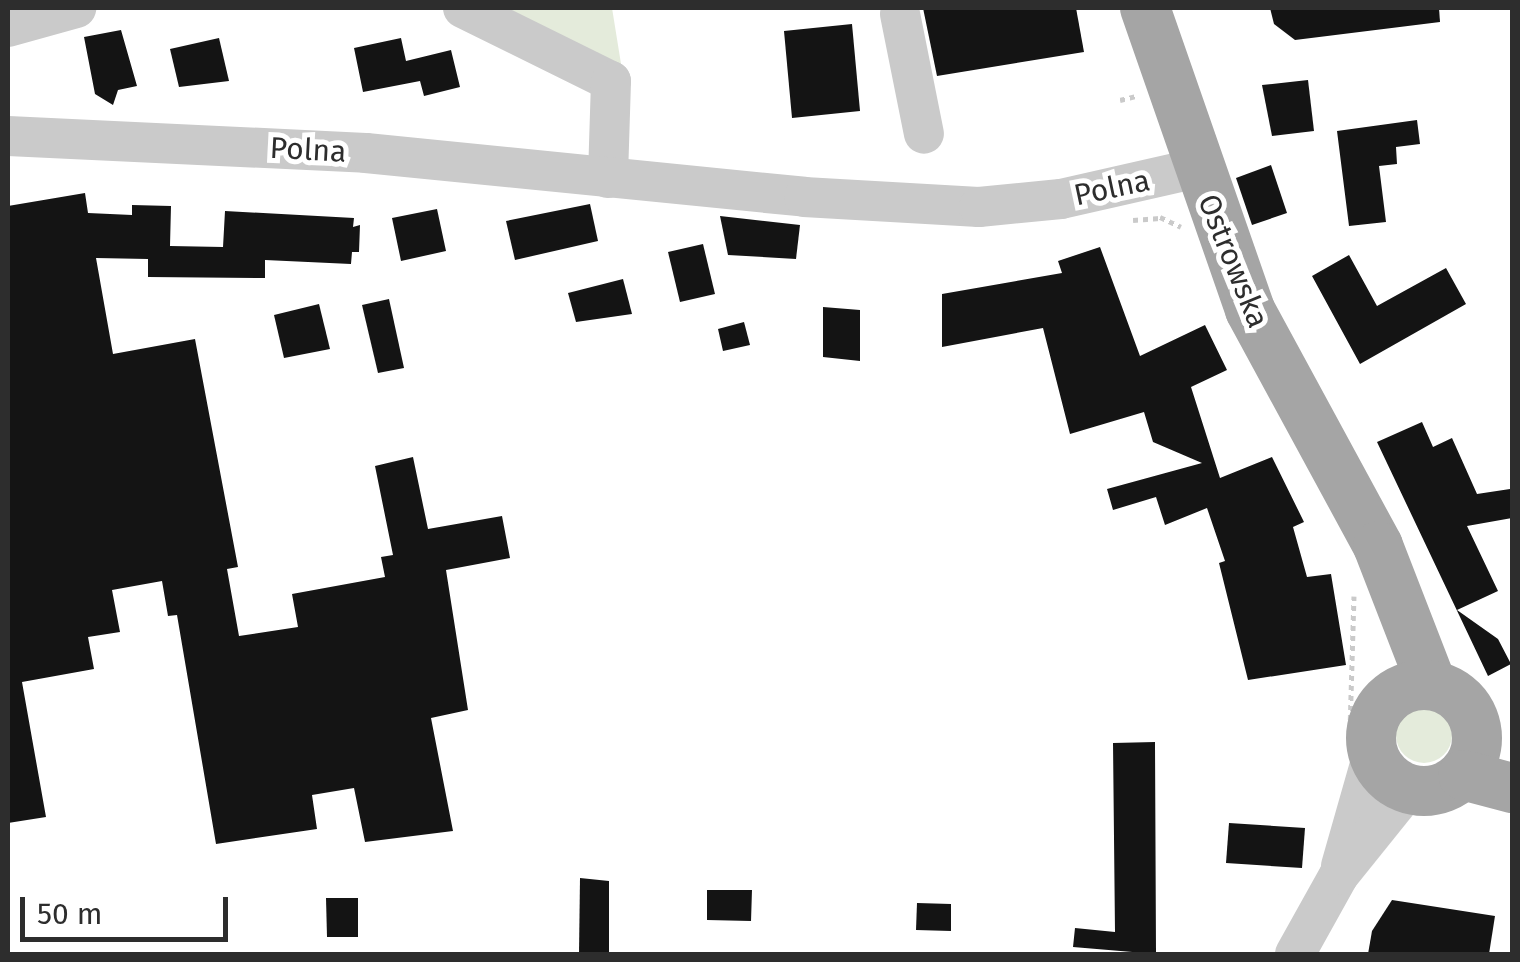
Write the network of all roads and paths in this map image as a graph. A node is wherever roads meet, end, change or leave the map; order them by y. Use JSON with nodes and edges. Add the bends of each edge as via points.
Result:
{"nodes":[{"id":1,"x":76,"y":8,"type":"edge"},
{"id":2,"x":463,"y":8,"type":"edge"},
{"id":3,"x":1145,"y":8,"type":"edge"},
{"id":4,"x":900,"y":14,"type":"dead end"},
{"id":5,"x":8,"y":27,"type":"edge"},
{"id":6,"x":924,"y":134,"type":"dead end"},
{"id":7,"x":8,"y":136,"type":"edge"},
{"id":8,"x":1197,"y":168,"type":"junction"},
{"id":9,"x":608,"y":178,"type":"junction"},
{"id":10,"x":1351,"y":502,"type":"junction"},
{"id":11,"x":1432,"y":684,"type":"junction"},
{"id":12,"x":1384,"y":702,"type":"junction"},
{"id":13,"x":1374,"y":754,"type":"junction"},
{"id":14,"x":1484,"y":756,"type":"edge"},
{"id":15,"x":1409,"y":788,"type":"junction"},
{"id":16,"x":1512,"y":788,"type":"edge"},
{"id":17,"x":1339,"y":875,"type":"junction"},
{"id":18,"x":1296,"y":954,"type":"edge"}],
"edges":[{"from":1,"to":5,"type":"street"},
{"from":2,"to":9,"type":"street","via":[[611,81]]},
{"from":3,"to":8,"type":"main road","name":"Ostrowska"},
{"from":4,"to":6,"type":"street"},
{"from":7,"to":9,"type":"street","name":"Polna","via":[[366,152]]},
{"from":8,"to":9,"type":"street","name":"Polna","via":[[1061,199],[979,207]]},
{"from":8,"to":10,"type":"main road","name":"Ostrowska","via":[[1250,310]]},
{"from":10,"to":11,"type":"main road","name":"Ostrowska","via":[[1399,589]]},
{"from":10,"to":12,"type":"main road","name":"Ostrowska","via":[[1385,622]]},
{"from":11,"to":12,"type":"main road"},
{"from":11,"to":14,"type":"main road","via":[[1459,697]]},
{"from":12,"to":13,"type":"main road","via":[[1372,734]]},
{"from":13,"to":15,"type":"main road","via":[[1395,784]]},
{"from":13,"to":17,"type":"street"},
{"from":14,"to":15,"type":"main road","via":[[1434,790]]},
{"from":14,"to":16,"type":"main road"},
{"from":15,"to":17,"type":"street"},
{"from":17,"to":18,"type":"street"}]}
